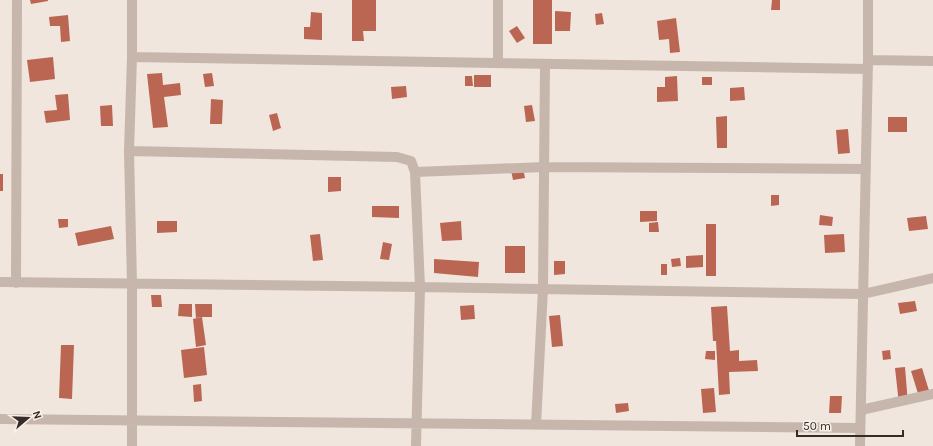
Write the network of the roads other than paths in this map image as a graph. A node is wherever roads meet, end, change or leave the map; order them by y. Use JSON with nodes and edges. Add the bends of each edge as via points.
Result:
{"nodes":[{"id":1,"x":17,"y":0,"type":"edge"},
{"id":2,"x":132,"y":0,"type":"edge"},
{"id":3,"x":498,"y":0,"type":"edge"},
{"id":4,"x":868,"y":0,"type":"edge"},
{"id":5,"x":132,"y":57,"type":"junction"},
{"id":6,"x":933,"y":61,"type":"edge"},
{"id":7,"x":498,"y":63,"type":"junction"},
{"id":8,"x":545,"y":64,"type":"junction"},
{"id":9,"x":868,"y":65,"type":"junction"},
{"id":10,"x":129,"y":151,"type":"junction"},
{"id":11,"x":544,"y":167,"type":"junction"},
{"id":12,"x":866,"y":169,"type":"junction"},
{"id":13,"x":415,"y":172,"type":"junction"},
{"id":14,"x":933,"y":278,"type":"edge"},
{"id":15,"x":0,"y":282,"type":"edge"},
{"id":16,"x":16,"y":282,"type":"junction"},
{"id":17,"x":132,"y":284,"type":"junction"},
{"id":18,"x":420,"y":287,"type":"junction"},
{"id":19,"x":543,"y":289,"type":"junction"},
{"id":20,"x":863,"y":294,"type":"junction"},
{"id":21,"x":933,"y":394,"type":"edge"},
{"id":22,"x":861,"y":410,"type":"junction"},
{"id":23,"x":0,"y":419,"type":"edge"},
{"id":24,"x":132,"y":421,"type":"junction"},
{"id":25,"x":416,"y":424,"type":"junction"},
{"id":26,"x":536,"y":425,"type":"junction"},
{"id":27,"x":860,"y":428,"type":"junction"},
{"id":28,"x":132,"y":446,"type":"edge"},
{"id":29,"x":416,"y":446,"type":"edge"},
{"id":30,"x":860,"y":446,"type":"edge"}],
"edges":[{"from":1,"to":16,"type":"street"},
{"from":2,"to":5,"type":"street"},
{"from":3,"to":7,"type":"street"},
{"from":4,"to":9,"type":"street"},
{"from":5,"to":7,"type":"street"},
{"from":5,"to":10,"type":"street"},
{"from":6,"to":9,"type":"street"},
{"from":7,"to":8,"type":"street"},
{"from":8,"to":9,"type":"street"},
{"from":8,"to":11,"type":"street"},
{"from":9,"to":12,"type":"street"},
{"from":10,"to":13,"type":"street","via":[[397,157],[411,161]]},
{"from":10,"to":17,"type":"street"},
{"from":11,"to":12,"type":"street"},
{"from":11,"to":13,"type":"street"},
{"from":11,"to":19,"type":"street"},
{"from":12,"to":20,"type":"street"},
{"from":13,"to":18,"type":"street"},
{"from":14,"to":20,"type":"street"},
{"from":15,"to":16,"type":"street"},
{"from":16,"to":17,"type":"street"},
{"from":17,"to":18,"type":"street"},
{"from":17,"to":24,"type":"street"},
{"from":18,"to":19,"type":"street"},
{"from":18,"to":25,"type":"street"},
{"from":19,"to":20,"type":"street"},
{"from":19,"to":26,"type":"street"},
{"from":20,"to":22,"type":"street"},
{"from":21,"to":22,"type":"street"},
{"from":22,"to":27,"type":"street"},
{"from":23,"to":24,"type":"street"},
{"from":24,"to":25,"type":"street"},
{"from":24,"to":28,"type":"street"},
{"from":25,"to":26,"type":"street"},
{"from":25,"to":29,"type":"street"},
{"from":26,"to":27,"type":"street"},
{"from":27,"to":30,"type":"street"}]}
